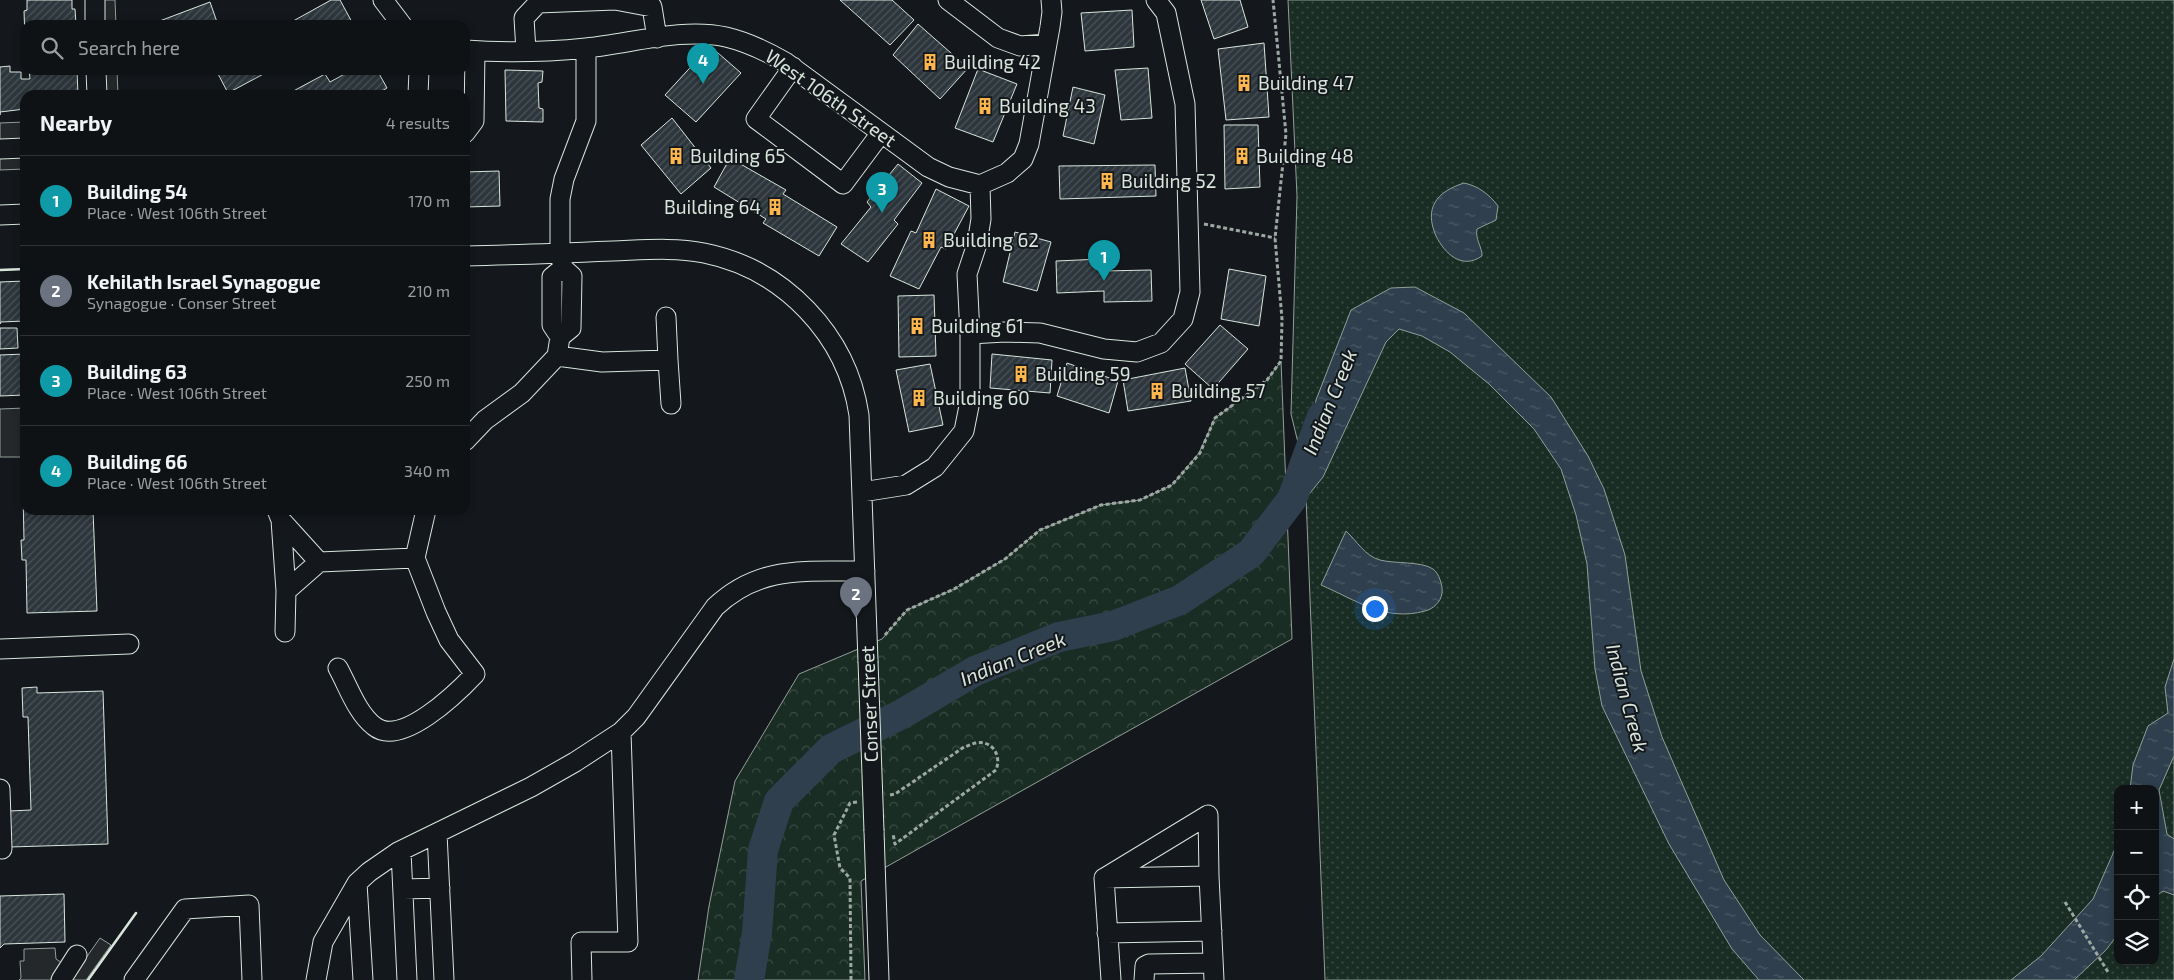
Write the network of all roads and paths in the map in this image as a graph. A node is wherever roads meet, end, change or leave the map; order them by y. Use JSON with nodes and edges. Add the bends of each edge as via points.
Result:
{"nodes":[{"id":1,"x":94,"y":0,"type":"edge"},
{"id":2,"x":383,"y":0,"type":"edge"},
{"id":3,"x":948,"y":0,"type":"edge"},
{"id":4,"x":1051,"y":0,"type":"edge"},
{"id":5,"x":1156,"y":0,"type":"edge"},
{"id":6,"x":1273,"y":0,"type":"edge"},
{"id":7,"x":95,"y":20,"type":"edge"},
{"id":8,"x":398,"y":20,"type":"edge"},
{"id":9,"x":657,"y":38,"type":"junction"},
{"id":10,"x":1047,"y":44,"type":"junction"},
{"id":11,"x":586,"y":48,"type":"junction"},
{"id":12,"x":470,"y":50,"type":"edge"},
{"id":13,"x":526,"y":51,"type":"junction"},
{"id":14,"x":793,"y":68,"type":"junction"},
{"id":15,"x":96,"y":75,"type":"edge"},
{"id":16,"x":419,"y":75,"type":"edge"},
{"id":17,"x":97,"y":90,"type":"edge"},
{"id":18,"x":418,"y":90,"type":"edge"},
{"id":19,"x":470,"y":126,"type":"edge"},
{"id":20,"x":882,"y":133,"type":"junction"},
{"id":21,"x":20,"y":148,"type":"edge"},
{"id":22,"x":0,"y":149,"type":"edge"},
{"id":23,"x":980,"y":185,"type":"junction"},
{"id":24,"x":20,"y":214,"type":"edge"},
{"id":25,"x":0,"y":215,"type":"edge"},
{"id":26,"x":1189,"y":222,"type":"junction"},
{"id":27,"x":1275,"y":238,"type":"junction"},
{"id":28,"x":470,"y":256,"type":"edge"},
{"id":29,"x":561,"y":260,"type":"junction"},
{"id":30,"x":666,"y":317,"type":"dead end"},
{"id":31,"x":970,"y":334,"type":"junction"},
{"id":32,"x":558,"y":356,"type":"junction"},
{"id":33,"x":668,"y":360,"type":"junction"},
{"id":34,"x":671,"y":404,"type":"dead end"},
{"id":35,"x":470,"y":436,"type":"edge"},
{"id":36,"x":862,"y":492,"type":"junction"},
{"id":37,"x":279,"y":515,"type":"edge"},
{"id":38,"x":425,"y":515,"type":"edge"},
{"id":39,"x":415,"y":558,"type":"junction"},
{"id":40,"x":319,"y":562,"type":"junction"},
{"id":41,"x":865,"y":571,"type":"junction"},
{"id":42,"x":286,"y":591,"type":"junction"},
{"id":43,"x":286,"y":632,"type":"dead end"},
{"id":44,"x":882,"y":638,"type":"dead end"},
{"id":45,"x":129,"y":644,"type":"dead end"},
{"id":46,"x":0,"y":649,"type":"edge"},
{"id":47,"x":338,"y":668,"type":"dead end"},
{"id":48,"x":621,"y":732,"type":"junction"},
{"id":49,"x":0,"y":789,"type":"edge"},
{"id":50,"x":886,"y":796,"type":"dead end"},
{"id":51,"x":859,"y":802,"type":"dead end"},
{"id":52,"x":437,"y":833,"type":"junction"},
{"id":53,"x":895,"y":844,"type":"dead end"},
{"id":54,"x":2,"y":849,"type":"dead end"},
{"id":55,"x":401,"y":851,"type":"junction"},
{"id":56,"x":1210,"y":876,"type":"junction"},
{"id":57,"x":1104,"y":878,"type":"junction"},
{"id":58,"x":358,"y":883,"type":"junction"},
{"id":59,"x":440,"y":888,"type":"junction"},
{"id":60,"x":403,"y":889,"type":"junction"},
{"id":61,"x":2064,"y":902,"type":"dead end"},
{"id":62,"x":1212,"y":931,"type":"junction"},
{"id":63,"x":1107,"y":933,"type":"junction"},
{"id":64,"x":78,"y":955,"type":"dead end"},
{"id":65,"x":1214,"y":971,"type":"edge"},
{"id":66,"x":1180,"y":972,"type":"edge"},
{"id":67,"x":2108,"y":972,"type":"dead end"},
{"id":68,"x":61,"y":980,"type":"edge"},
{"id":69,"x":134,"y":980,"type":"edge"},
{"id":70,"x":252,"y":980,"type":"edge"},
{"id":71,"x":316,"y":980,"type":"edge"},
{"id":72,"x":363,"y":980,"type":"edge"},
{"id":73,"x":407,"y":980,"type":"edge"},
{"id":74,"x":444,"y":980,"type":"edge"},
{"id":75,"x":582,"y":980,"type":"edge"},
{"id":76,"x":851,"y":980,"type":"edge"},
{"id":77,"x":879,"y":980,"type":"edge"},
{"id":78,"x":1111,"y":980,"type":"edge"},
{"id":79,"x":1144,"y":980,"type":"edge"}],
"edges":[{"from":1,"to":7,"type":"street"},
{"from":2,"to":8,"type":"street"},
{"from":3,"to":10,"type":"street","via":[[998,38],[1020,46]]},
{"from":4,"to":10,"type":"street"},
{"from":5,"to":26,"type":"street","via":[[1166,13],[1185,104]]},
{"from":6,"to":27,"type":"path","via":[[1286,134]]},
{"from":9,"to":11,"type":"street","name":"West 106th Street"},
{"from":9,"to":13,"type":"street","via":[[652,7],[615,0],[538,3],[524,18]]},
{"from":9,"to":14,"type":"street","name":"West 106th Street","via":[[696,34],[725,37],[761,49]]},
{"from":10,"to":23,"type":"street","via":[[1036,115],[1023,159],[1008,174]]},
{"from":11,"to":13,"type":"street","name":"West 106th Street"},
{"from":11,"to":29,"type":"street","via":[[587,115],[562,186]]},
{"from":12,"to":13,"type":"street","name":"West 106th Street"},
{"from":12,"to":19,"type":"street","via":[[474,121]]},
{"from":14,"to":20,"type":"street","name":"West 106th Street"},
{"from":14,"to":20,"type":"street","via":[[756,119],[843,184]]},
{"from":15,"to":17,"type":"street"},
{"from":16,"to":18,"type":"street"},
{"from":20,"to":23,"type":"street","name":"West 106th Street","via":[[928,167],[949,177]]},
{"from":21,"to":22,"type":"street"},
{"from":23,"to":31,"type":"street","via":[[980,227],[967,274]]},
{"from":24,"to":25,"type":"street"},
{"from":26,"to":27,"type":"path"},
{"from":26,"to":31,"type":"street","via":[[1190,292],[1184,319],[1161,343],[1137,352],[1104,349],[1040,334]]},
{"from":27,"to":44,"type":"path","via":[[1282,318],[1281,361],[1267,380],[1215,418],[1200,453],[1172,485],[1140,500],[1101,505],[1040,530],[1005,559],[954,589],[907,610]]},
{"from":28,"to":29,"type":"street"},
{"from":29,"to":32,"type":"street","via":[[552,277],[552,325],[560,337]]},
{"from":29,"to":36,"type":"street","name":"Conser Street","via":[[660,250],[704,253],[759,273],[794,297],[835,347],[855,391]]},
{"from":30,"to":33,"type":"street"},
{"from":31,"to":36,"type":"street","via":[[970,401],[964,431],[934,467],[906,485]]},
{"from":32,"to":33,"type":"street","via":[[602,362]]},
{"from":32,"to":35,"type":"street","via":[[522,393],[485,420]]},
{"from":33,"to":34,"type":"street"},
{"from":36,"to":41,"type":"street","name":"Conser Street"},
{"from":37,"to":40,"type":"street"},
{"from":37,"to":42,"type":"street"},
{"from":38,"to":39,"type":"street"},
{"from":39,"to":40,"type":"street"},
{"from":39,"to":47,"type":"street","via":[[449,640],[475,674],[456,694],[405,729],[390,732],[374,727]]},
{"from":40,"to":42,"type":"street"},
{"from":41,"to":48,"type":"street","via":[[782,572],[730,593],[715,607],[636,717]]},
{"from":41,"to":77,"type":"street","name":"Conser Street","bridge":true},
{"from":42,"to":43,"type":"street"},
{"from":45,"to":46,"type":"street"},
{"from":48,"to":52,"type":"street","via":[[531,787]]},
{"from":48,"to":75,"type":"street","via":[[628,942],[582,942]]},
{"from":49,"to":54,"type":"street"},
{"from":50,"to":53,"type":"path","via":[[895,794],[977,742],[988,745],[998,754],[1000,762],[996,770]]},
{"from":51,"to":76,"type":"path","via":[[850,803],[834,835],[840,868],[850,878]]},
{"from":52,"to":55,"type":"street"},
{"from":52,"to":59,"type":"street"},
{"from":55,"to":58,"type":"street"},
{"from":55,"to":60,"type":"street"},
{"from":56,"to":57,"type":"street"},
{"from":56,"to":57,"type":"street","via":[[1208,815]]},
{"from":56,"to":62,"type":"street"},
{"from":57,"to":63,"type":"street"},
{"from":58,"to":71,"type":"street","via":[[323,942]]},
{"from":58,"to":72,"type":"street"},
{"from":59,"to":60,"type":"street"},
{"from":59,"to":74,"type":"street"},
{"from":60,"to":73,"type":"street"},
{"from":61,"to":67,"type":"path"},
{"from":62,"to":63,"type":"street"},
{"from":62,"to":65,"type":"street"},
{"from":63,"to":78,"type":"street"},
{"from":64,"to":68,"type":"street"},
{"from":65,"to":66,"type":"street"},
{"from":66,"to":79,"type":"street","via":[[1149,964],[1145,966]]},
{"from":69,"to":70,"type":"street","via":[[185,909],[249,905]]}]}
